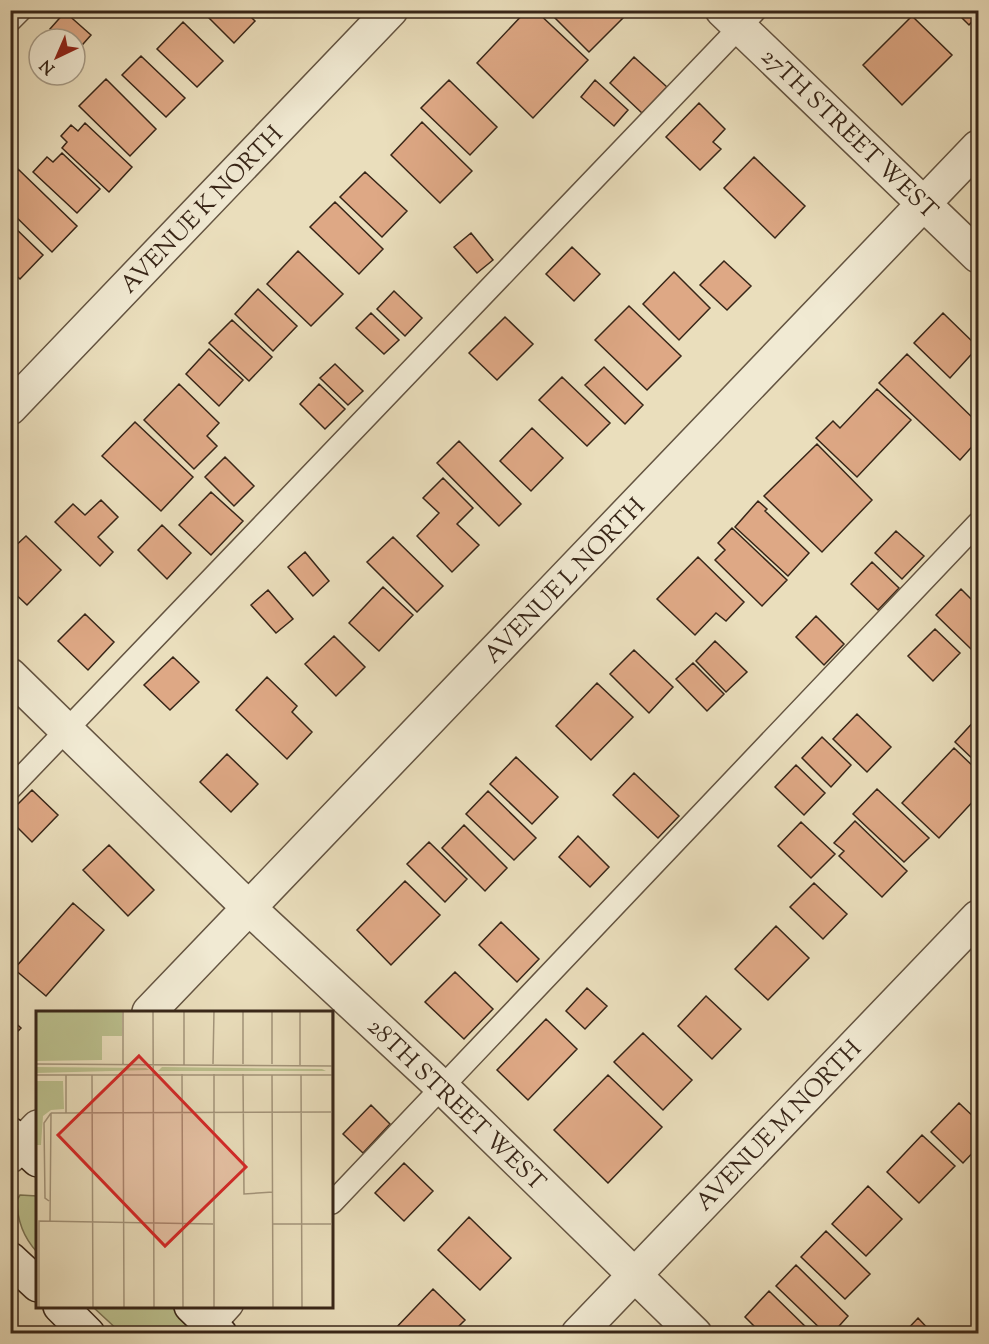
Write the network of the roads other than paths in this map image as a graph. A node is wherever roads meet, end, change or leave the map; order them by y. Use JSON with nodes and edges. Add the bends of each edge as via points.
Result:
{"nodes":[{"id":1,"x":21,"y":10,"type":"edge"},
{"id":2,"x":391,"y":10,"type":"edge"},
{"id":3,"x":739,"y":16,"type":"edge"},
{"id":4,"x":10,"y":21,"type":"edge"},
{"id":5,"x":978,"y":147,"type":"edge"},
{"id":6,"x":924,"y":204,"type":"junction"},
{"id":7,"x":978,"y":256,"type":"edge"},
{"id":8,"x":10,"y":408,"type":"edge"},
{"id":9,"x":978,"y":523,"type":"edge"},
{"id":10,"x":10,"y":675,"type":"edge"},
{"id":11,"x":67,"y":730,"type":"junction"},
{"id":12,"x":10,"y":789,"type":"edge"},
{"id":13,"x":250,"y":909,"type":"junction"},
{"id":14,"x":978,"y":917,"type":"edge"},
{"id":15,"x":150,"y":1011,"type":"edge"},
{"id":16,"x":443,"y":1088,"type":"junction"},
{"id":17,"x":333,"y":1202,"type":"edge"},
{"id":18,"x":10,"y":1259,"type":"edge"},
{"id":19,"x":634,"y":1275,"type":"junction"},
{"id":20,"x":36,"y":1283,"type":"edge"},
{"id":21,"x":62,"y":1308,"type":"edge"},
{"id":22,"x":88,"y":1334,"type":"edge"},
{"id":23,"x":578,"y":1334,"type":"edge"},
{"id":24,"x":695,"y":1334,"type":"edge"}],
"edges":[{"from":1,"to":4,"type":"lane"},
{"from":2,"to":8,"type":"street","name":"AVENUE K NORTH"},
{"from":3,"to":6,"type":"street","name":"27TH STREET WEST"},
{"from":3,"to":11,"type":"lane"},
{"from":5,"to":6,"type":"street","name":"AVENUE L NORTH"},
{"from":6,"to":7,"type":"street","name":"27TH STREET WEST"},
{"from":6,"to":13,"type":"street","name":"AVENUE L NORTH"},
{"from":9,"to":16,"type":"lane"},
{"from":10,"to":11,"type":"street","name":"28TH STREET WEST"},
{"from":11,"to":12,"type":"lane"},
{"from":11,"to":13,"type":"street","name":"28TH STREET WEST"},
{"from":13,"to":15,"type":"street","name":"AVENUE L NORTH"},
{"from":13,"to":16,"type":"street","name":"28TH STREET WEST"},
{"from":14,"to":19,"type":"street","name":"AVENUE M NORTH"},
{"from":16,"to":17,"type":"lane"},
{"from":16,"to":19,"type":"street","name":"28TH STREET WEST"},
{"from":18,"to":20,"type":"street"},
{"from":19,"to":23,"type":"street","name":"AVENUE M NORTH"},
{"from":19,"to":24,"type":"street","name":"28TH STREET WEST"},
{"from":21,"to":22,"type":"street"}]}
